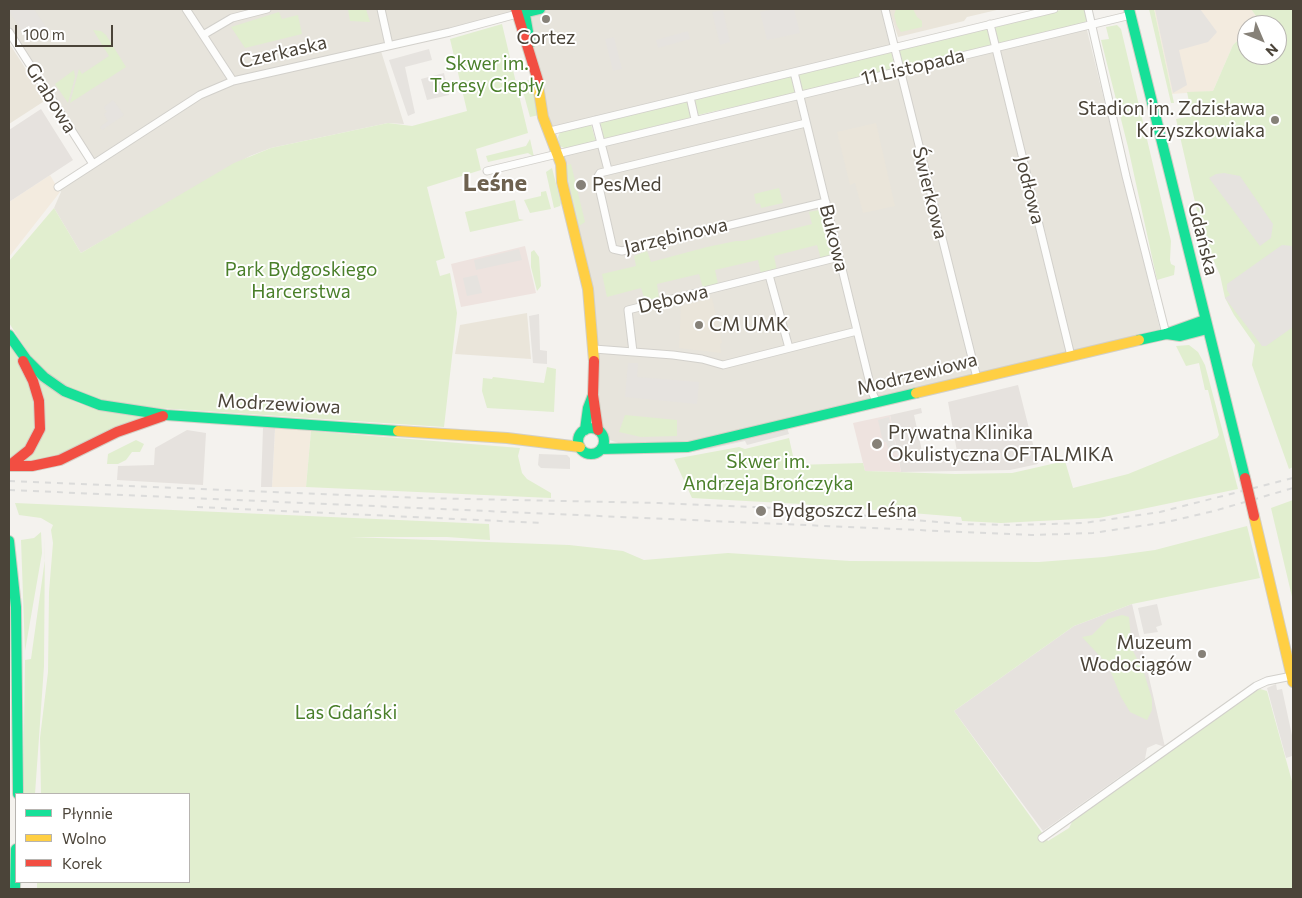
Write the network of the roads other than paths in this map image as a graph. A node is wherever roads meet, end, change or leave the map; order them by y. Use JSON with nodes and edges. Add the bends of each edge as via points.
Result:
{"nodes":[{"id":1,"x":186,"y":9,"type":"edge"},
{"id":2,"x":267,"y":9,"type":"edge"},
{"id":3,"x":381,"y":9,"type":"edge"},
{"id":4,"x":540,"y":9,"type":"edge"},
{"id":5,"x":885,"y":9,"type":"edge"},
{"id":6,"x":1054,"y":9,"type":"edge"},
{"id":7,"x":1088,"y":9,"type":"edge"},
{"id":8,"x":521,"y":11,"type":"edge"},
{"id":9,"x":1130,"y":12,"type":"edge"},
{"id":10,"x":990,"y":24,"type":"junction"},
{"id":11,"x":1092,"y":24,"type":"junction"},
{"id":12,"x":9,"y":32,"type":"edge"},
{"id":13,"x":203,"y":35,"type":"junction"},
{"id":14,"x":390,"y":45,"type":"junction"},
{"id":15,"x":894,"y":48,"type":"junction"},
{"id":16,"x":996,"y":48,"type":"junction"},
{"id":17,"x":900,"y":70,"type":"junction"},
{"id":18,"x":794,"y":72,"type":"junction"},
{"id":19,"x":232,"y":81,"type":"junction"},
{"id":20,"x":799,"y":95,"type":"junction"},
{"id":21,"x":690,"y":97,"type":"junction"},
{"id":22,"x":595,"y":120,"type":"junction"},
{"id":23,"x":695,"y":120,"type":"junction"},
{"id":24,"x":806,"y":123,"type":"junction"},
{"id":25,"x":550,"y":131,"type":"junction"},
{"id":26,"x":601,"y":143,"type":"junction"},
{"id":27,"x":556,"y":154,"type":"junction"},
{"id":28,"x":93,"y":164,"type":"junction"},
{"id":29,"x":608,"y":170,"type":"junction"},
{"id":30,"x":487,"y":171,"type":"dead end"},
{"id":31,"x":58,"y":187,"type":"dead end"},
{"id":32,"x":826,"y":202,"type":"junction"},
{"id":33,"x":839,"y":257,"type":"junction"},
{"id":34,"x":769,"y":275,"type":"junction"},
{"id":35,"x":1206,"y":325,"type":"junction"},
{"id":36,"x":857,"y":331,"type":"junction"},
{"id":37,"x":1172,"y":335,"type":"junction"},
{"id":38,"x":10,"y":337,"type":"edge"},
{"id":39,"x":789,"y":348,"type":"junction"},
{"id":40,"x":594,"y":349,"type":"junction"},
{"id":41,"x":633,"y":352,"type":"junction"},
{"id":42,"x":1071,"y":356,"type":"junction"},
{"id":43,"x":977,"y":378,"type":"junction"},
{"id":44,"x":593,"y":395,"type":"junction"},
{"id":45,"x":877,"y":403,"type":"junction"},
{"id":46,"x":166,"y":414,"type":"junction"},
{"id":47,"x":582,"y":433,"type":"junction"},
{"id":48,"x":601,"y":434,"type":"junction"},
{"id":49,"x":557,"y":443,"type":"junction"},
{"id":50,"x":580,"y":447,"type":"junction"},
{"id":51,"x":601,"y":449,"type":"junction"},
{"id":52,"x":635,"y":449,"type":"junction"},
{"id":53,"x":9,"y":466,"type":"edge"},
{"id":54,"x":9,"y":542,"type":"edge"},
{"id":55,"x":1293,"y":679,"type":"edge"},
{"id":56,"x":18,"y":793,"type":"edge"},
{"id":57,"x":1042,"y":838,"type":"dead end"}],
"edges":[{"from":1,"to":13,"type":"street"},
{"from":2,"to":13,"type":"street","via":[[232,18]]},
{"from":3,"to":14,"type":"street"},
{"from":4,"to":8,"type":"street","name":"Czerkaska"},
{"from":5,"to":15,"type":"street","name":"Świerkowa"},
{"from":6,"to":10,"type":"street","name":"11 Listopada"},
{"from":7,"to":11,"type":"street"},
{"from":8,"to":14,"type":"street","name":"Czerkaska"},
{"from":8,"to":25,"type":"street","via":[[533,68],[550,115]]},
{"from":9,"to":11,"type":"street","name":"11 Listopada"},
{"from":9,"to":35,"type":"street","name":"Gdańska"},
{"from":10,"to":15,"type":"street","name":"11 Listopada"},
{"from":10,"to":16,"type":"street","name":"Jodłowa"},
{"from":11,"to":16,"type":"street","name":"11 Listopada"},
{"from":11,"to":37,"type":"street","via":[[1126,176]]},
{"from":12,"to":28,"type":"street","name":"Grabowa"},
{"from":13,"to":19,"type":"street"},
{"from":14,"to":19,"type":"street","name":"Czerkaska"},
{"from":15,"to":17,"type":"street","name":"Świerkowa"},
{"from":15,"to":18,"type":"street","name":"11 Listopada"},
{"from":16,"to":17,"type":"street","name":"11 Listopada"},
{"from":16,"to":42,"type":"street","name":"Jodłowa"},
{"from":17,"to":20,"type":"street","name":"11 Listopada"},
{"from":17,"to":43,"type":"street","name":"Świerkowa"},
{"from":18,"to":20,"type":"street","name":"Bukowa"},
{"from":18,"to":21,"type":"street","name":"11 Listopada"},
{"from":19,"to":28,"type":"street","name":"Czerkaska","via":[[200,95]]},
{"from":20,"to":23,"type":"street","name":"11 Listopada"},
{"from":20,"to":24,"type":"street","name":"Bukowa"},
{"from":21,"to":22,"type":"street","name":"11 Listopada"},
{"from":21,"to":23,"type":"street"},
{"from":22,"to":25,"type":"street","name":"11 Listopada"},
{"from":22,"to":26,"type":"street"},
{"from":23,"to":26,"type":"street","name":"11 Listopada"},
{"from":24,"to":29,"type":"street"},
{"from":24,"to":32,"type":"street","name":"Bukowa"},
{"from":25,"to":27,"type":"street"},
{"from":26,"to":27,"type":"street","name":"11 Listopada"},
{"from":26,"to":29,"type":"street"},
{"from":27,"to":30,"type":"street","name":"11 Listopada"},
{"from":27,"to":40,"type":"street","via":[[561,164],[562,182],[588,289]]},
{"from":28,"to":31,"type":"street","name":"Czerkaska"},
{"from":29,"to":32,"type":"street","name":"Jarzębinowa","via":[[597,178],[616,251]]},
{"from":32,"to":33,"type":"street","name":"Bukowa"},
{"from":33,"to":34,"type":"street","name":"Dębowa"},
{"from":33,"to":36,"type":"street","name":"Bukowa"},
{"from":34,"to":39,"type":"street"},
{"from":34,"to":41,"type":"street","name":"Dębowa","via":[[628,310]]},
{"from":35,"to":37,"type":"street","name":"Modrzewiowa","via":[[1180,327]]},
{"from":35,"to":55,"type":"street","name":"Gdańska","bridge":true},
{"from":36,"to":39,"type":"street"},
{"from":36,"to":45,"type":"street","name":"Bukowa"},
{"from":37,"to":42,"type":"street","name":"Modrzewiowa"},
{"from":38,"to":46,"type":"street","via":[[44,377],[64,391],[100,405]]},
{"from":38,"to":53,"type":"street","name":"Modrzewiowa","via":[[33,381],[41,421],[29,450]]},
{"from":39,"to":41,"type":"street","via":[[722,365],[702,359]]},
{"from":40,"to":41,"type":"street"},
{"from":40,"to":44,"type":"street"},
{"from":42,"to":43,"type":"street","name":"Modrzewiowa"},
{"from":43,"to":45,"type":"street","name":"Modrzewiowa"},
{"from":44,"to":47,"type":"street"},
{"from":44,"to":48,"type":"street"},
{"from":45,"to":52,"type":"street","name":"Modrzewiowa","via":[[688,447]]},
{"from":46,"to":49,"type":"street","name":"Modrzewiowa"},
{"from":46,"to":53,"type":"street","name":"Modrzewiowa","via":[[117,432],[60,460],[32,466]]},
{"from":47,"to":48,"type":"street"},
{"from":47,"to":49,"type":"street","name":"Modrzewiowa"},
{"from":47,"to":50,"type":"street"},
{"from":48,"to":51,"type":"street"},
{"from":48,"to":52,"type":"street","name":"Modrzewiowa"},
{"from":49,"to":50,"type":"street","name":"Modrzewiowa"},
{"from":50,"to":51,"type":"street","via":[[592,454]]},
{"from":51,"to":52,"type":"street","name":"Modrzewiowa"},
{"from":54,"to":56,"type":"street","via":[[16,606]]},
{"from":55,"to":57,"type":"street","via":[[1267,681],[1256,686]]}]}
